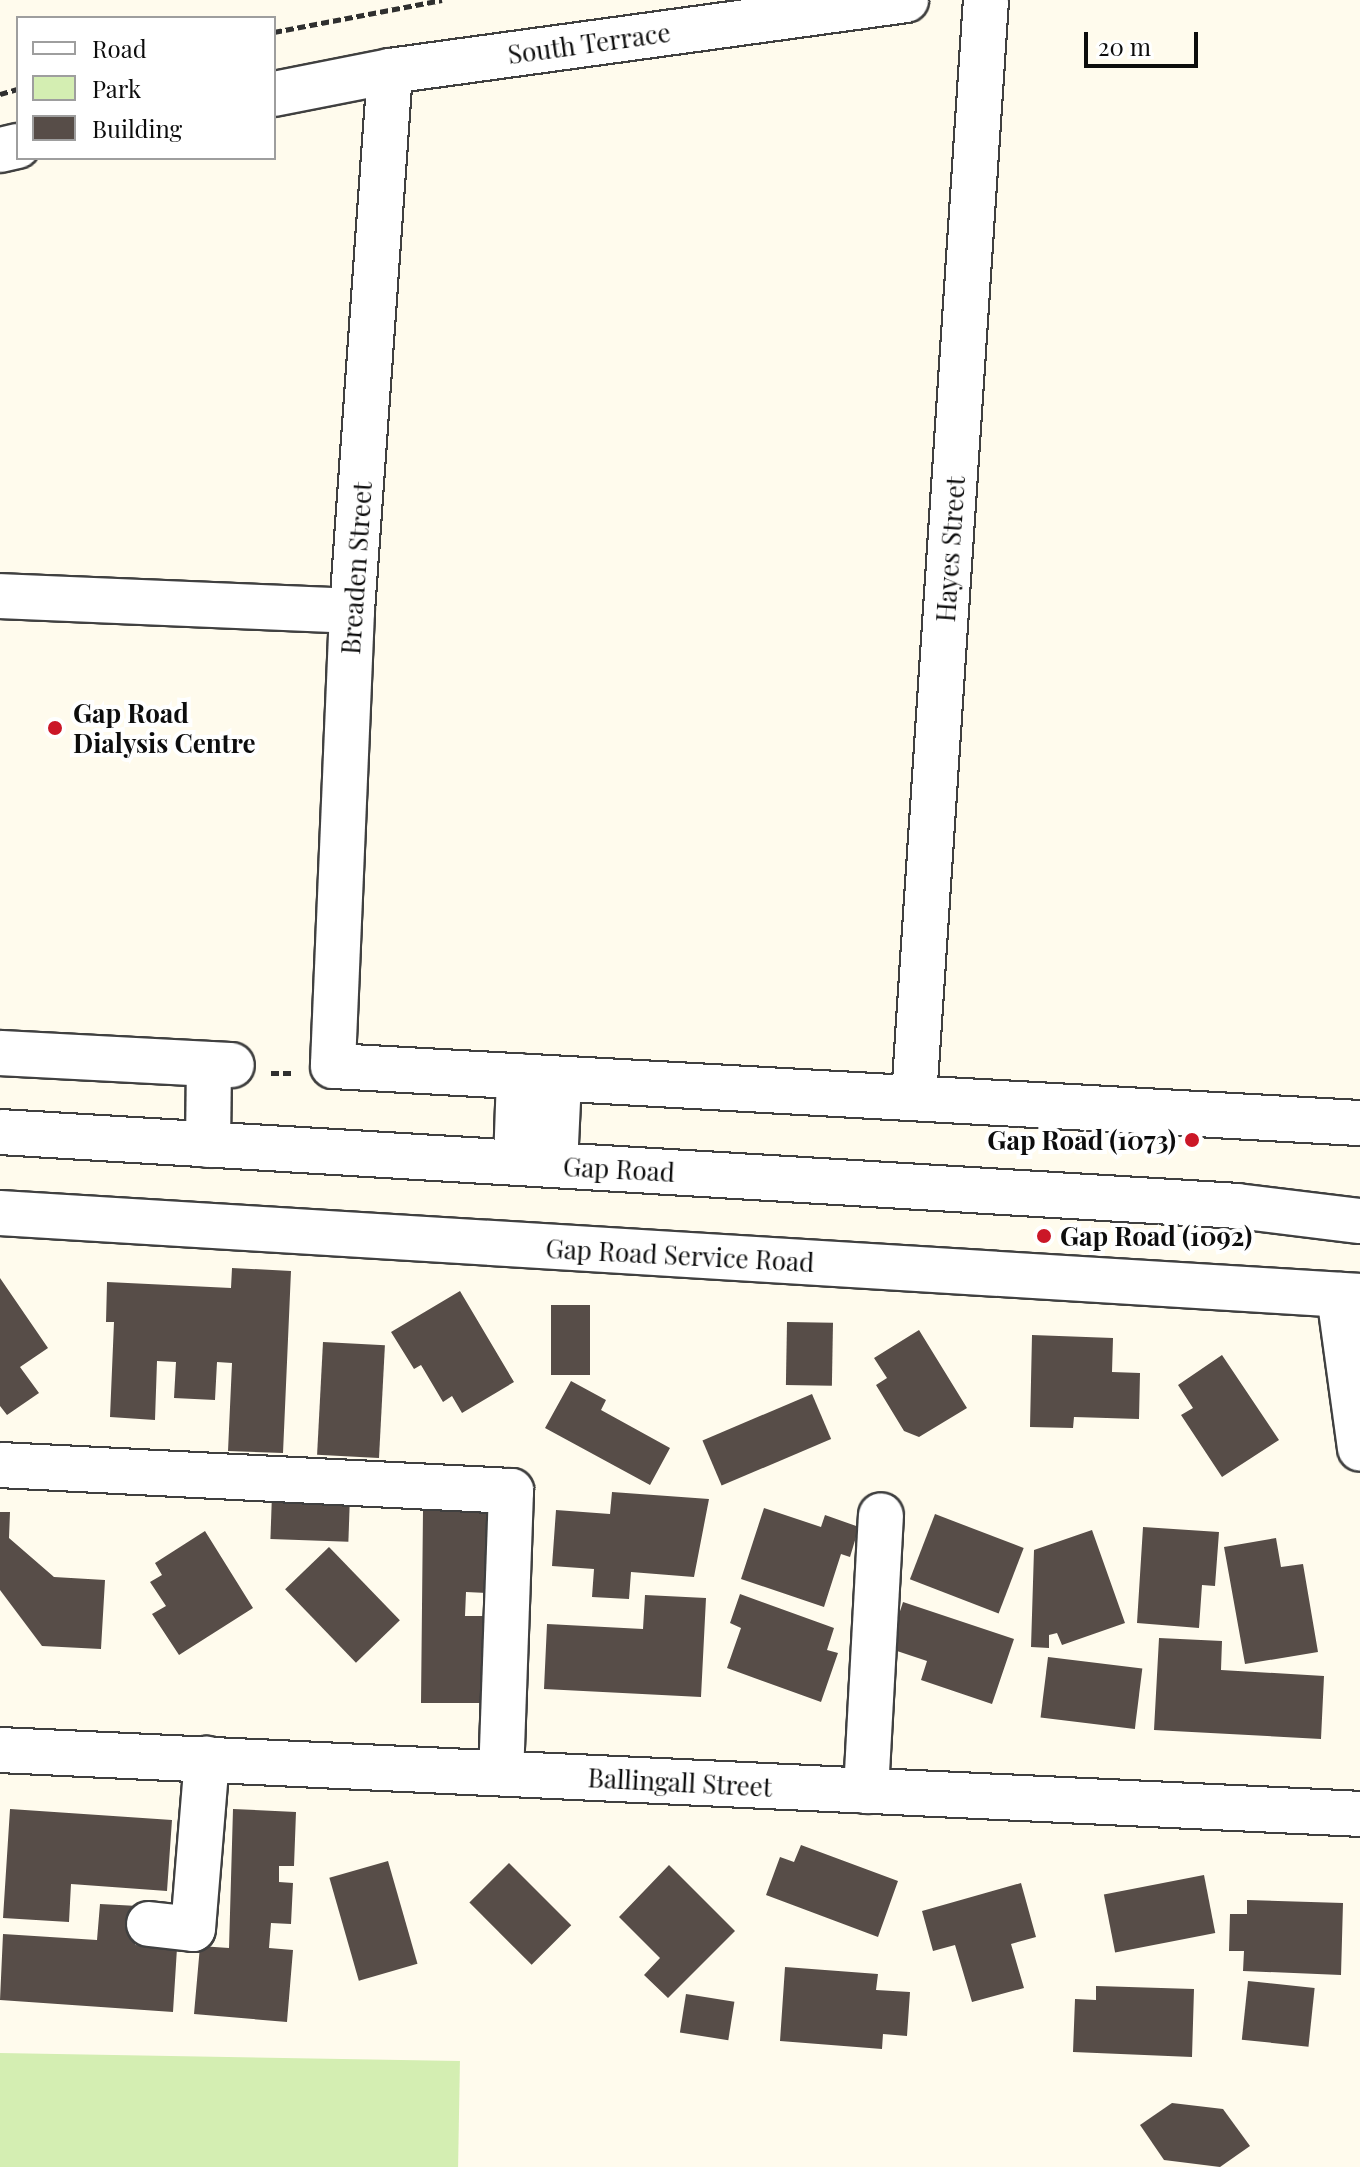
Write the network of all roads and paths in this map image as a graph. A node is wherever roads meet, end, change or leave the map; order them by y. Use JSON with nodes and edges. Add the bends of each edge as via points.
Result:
{"nodes":[{"id":1,"x":442,"y":0,"type":"edge"},
{"id":2,"x":906,"y":0,"type":"edge"},
{"id":3,"x":986,"y":0,"type":"edge"},
{"id":4,"x":276,"y":32,"type":"edge"},
{"id":5,"x":390,"y":71,"type":"junction"},
{"id":6,"x":276,"y":94,"type":"edge"},
{"id":7,"x":0,"y":596,"type":"edge"},
{"id":8,"x":352,"y":611,"type":"junction"},
{"id":9,"x":0,"y":1053,"type":"edge"},
{"id":10,"x":221,"y":1064,"type":"junction"},
{"id":11,"x":333,"y":1066,"type":"junction"},
{"id":12,"x":539,"y":1078,"type":"junction"},
{"id":13,"x":914,"y":1098,"type":"junction"},
{"id":14,"x":1360,"y":1123,"type":"edge"},
{"id":15,"x":0,"y":1132,"type":"edge"},
{"id":16,"x":208,"y":1145,"type":"junction"},
{"id":17,"x":536,"y":1164,"type":"junction"},
{"id":18,"x":1360,"y":1202,"type":"edge"},
{"id":19,"x":1237,"y":1206,"type":"junction"},
{"id":20,"x":0,"y":1213,"type":"edge"},
{"id":21,"x":1360,"y":1221,"type":"edge"},
{"id":22,"x":1349,"y":1295,"type":"edge"},
{"id":23,"x":1360,"y":1449,"type":"edge"},
{"id":24,"x":0,"y":1465,"type":"edge"},
{"id":25,"x":881,"y":1515,"type":"dead end"},
{"id":26,"x":0,"y":1750,"type":"edge"},
{"id":27,"x":207,"y":1759,"type":"junction"},
{"id":28,"x":501,"y":1773,"type":"junction"},
{"id":29,"x":866,"y":1791,"type":"junction"},
{"id":30,"x":1360,"y":1814,"type":"edge"},
{"id":31,"x":149,"y":1924,"type":"dead end"}],
"edges":[{"from":1,"to":4,"type":"path"},
{"from":2,"to":5,"type":"street","name":"South Terrace"},
{"from":3,"to":13,"type":"street","name":"Hayes Street"},
{"from":5,"to":6,"type":"street","name":"South Terrace"},
{"from":5,"to":8,"type":"street","name":"Breaden Street"},
{"from":7,"to":8,"type":"street"},
{"from":8,"to":11,"type":"street","name":"Breaden Street"},
{"from":9,"to":10,"type":"street"},
{"from":10,"to":11,"type":"path","via":[[233,1072],[332,1074]]},
{"from":10,"to":16,"type":"street"},
{"from":11,"to":12,"type":"street"},
{"from":12,"to":13,"type":"street"},
{"from":12,"to":17,"type":"street"},
{"from":13,"to":14,"type":"street"},
{"from":15,"to":16,"type":"street","name":"Gap Road"},
{"from":16,"to":17,"type":"street","name":"Gap Road"},
{"from":17,"to":19,"type":"street","name":"Gap Road"},
{"from":18,"to":19,"type":"street","name":"Gap Road"},
{"from":19,"to":21,"type":"street","name":"Gap Road"},
{"from":20,"to":22,"type":"street","name":"Gap Road Service Road"},
{"from":22,"to":23,"type":"street"},
{"from":24,"to":28,"type":"street","via":[[511,1491]]},
{"from":25,"to":29,"type":"street"},
{"from":26,"to":27,"type":"street","name":"Ballingall Street"},
{"from":27,"to":28,"type":"street","name":"Ballingall Street"},
{"from":27,"to":31,"type":"street","via":[[193,1929]]},
{"from":28,"to":29,"type":"street","name":"Ballingall Street"},
{"from":29,"to":30,"type":"street","name":"Ballingall Street"}]}
